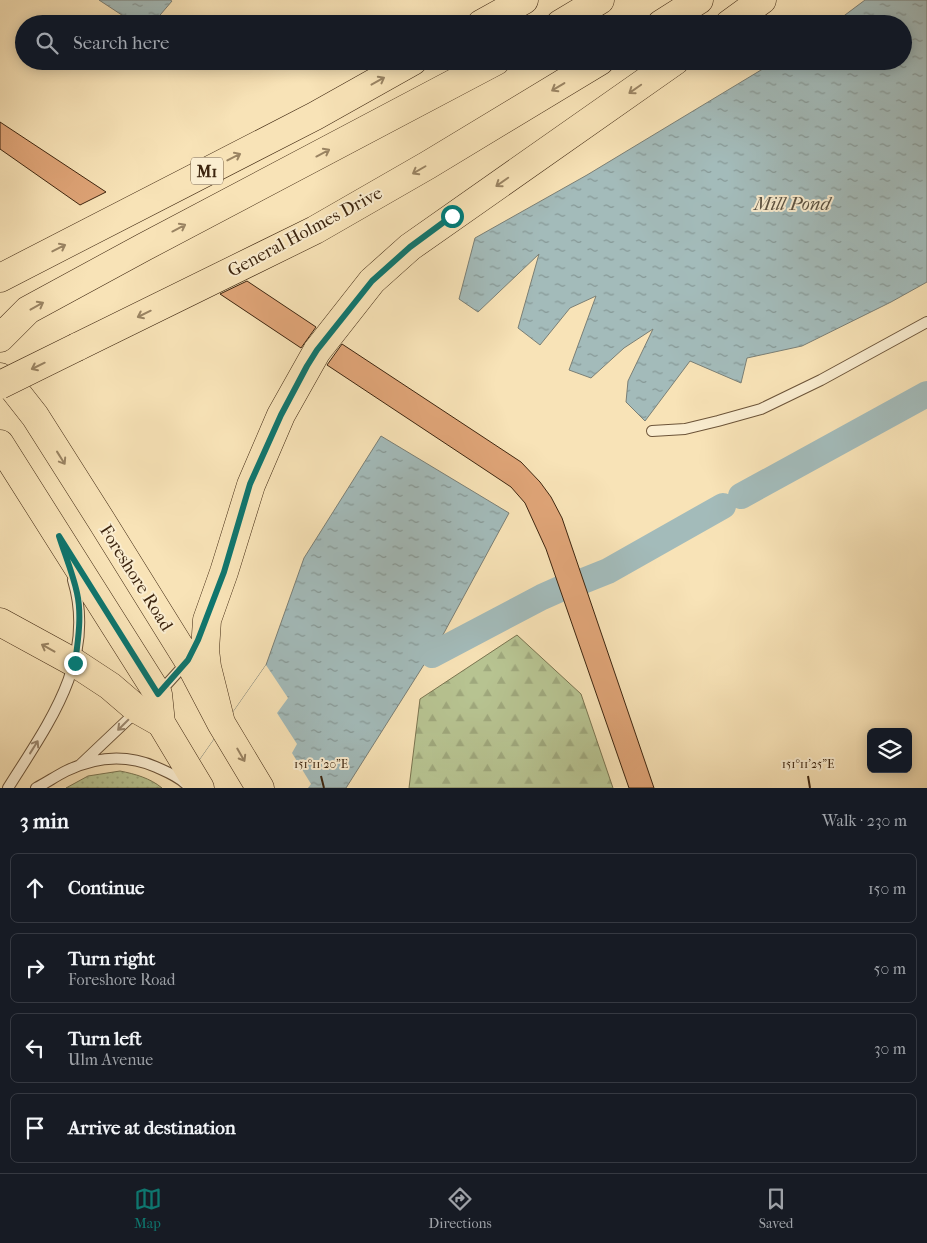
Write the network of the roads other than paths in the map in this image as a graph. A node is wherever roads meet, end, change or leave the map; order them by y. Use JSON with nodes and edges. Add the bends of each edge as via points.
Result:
{"nodes":[{"id":1,"x":524,"y":0,"type":"edge"},
{"id":2,"x":600,"y":0,"type":"edge"},
{"id":3,"x":699,"y":0,"type":"edge"},
{"id":4,"x":762,"y":0,"type":"edge"},
{"id":5,"x":497,"y":15,"type":"edge"},
{"id":6,"x":575,"y":15,"type":"edge"},
{"id":7,"x":675,"y":15,"type":"edge"},
{"id":8,"x":741,"y":15,"type":"edge"},
{"id":9,"x":398,"y":70,"type":"edge"},
{"id":10,"x":479,"y":70,"type":"edge"},
{"id":11,"x":585,"y":70,"type":"edge"},
{"id":12,"x":662,"y":70,"type":"edge"},
{"id":13,"x":0,"y":278,"type":"edge"},
{"id":14,"x":927,"y":322,"type":"edge"},
{"id":15,"x":0,"y":338,"type":"edge"},
{"id":16,"x":0,"y":377,"type":"edge"},
{"id":17,"x":0,"y":385,"type":"edge"},
{"id":18,"x":652,"y":431,"type":"dead end"},
{"id":19,"x":0,"y":444,"type":"edge"},
{"id":20,"x":59,"y":536,"type":"junction"},
{"id":21,"x":206,"y":620,"type":"junction"},
{"id":22,"x":0,"y":622,"type":"edge"},
{"id":23,"x":188,"y":660,"type":"junction"},
{"id":24,"x":75,"y":663,"type":"junction"},
{"id":25,"x":151,"y":706,"type":"junction"},
{"id":26,"x":222,"y":722,"type":"junction"},
{"id":27,"x":80,"y":765,"type":"junction"},
{"id":28,"x":190,"y":780,"type":"edge"},
{"id":29,"x":8,"y":788,"type":"edge"},
{"id":30,"x":36,"y":788,"type":"edge"},
{"id":31,"x":260,"y":788,"type":"edge"}],
"edges":[{"from":1,"to":5,"type":"main road"},
{"from":2,"to":6,"type":"main road"},
{"from":3,"to":7,"type":"main road"},
{"from":4,"to":8,"type":"main road"},
{"from":13,"to":9,"type":"main road","number":"M1","one_way":true},
{"from":15,"to":10,"type":"main road","one_way":true,"via":[[28,310]]},
{"from":11,"to":17,"type":"main road","name":"General Holmes Drive","one_way":true,"bridge":true,"via":[[315,230]]},
{"from":12,"to":21,"type":"main road","one_way":true,"via":[[410,247],[372,281],[317,350],[281,415],[250,484]]},
{"from":14,"to":18,"type":"lane","via":[[762,409],[685,429]]},
{"from":16,"to":23,"type":"main road","name":"Foreshore Road","one_way":true,"via":[[34,416]]},
{"from":19,"to":20,"type":"main road"},
{"from":20,"to":24,"type":"lane","via":[[77,593],[79,612]]},
{"from":20,"to":25,"type":"main road"},
{"from":21,"to":23,"type":"lane"},
{"from":21,"to":26,"type":"main road","via":[[207,667]]},
{"from":24,"to":22,"type":"main road","one_way":true},
{"from":23,"to":25,"type":"lane"},
{"from":23,"to":26,"type":"main road","name":"Foreshore Road"},
{"from":24,"to":25,"type":"main road","via":[[110,686]]},
{"from":29,"to":24,"type":"lane","one_way":true,"via":[[51,720]]},
{"from":25,"to":27,"type":"lane","one_way":true},
{"from":25,"to":28,"type":"main road"},
{"from":26,"to":31,"type":"main road","name":"Foreshore Road","one_way":true},
{"from":27,"to":28,"type":"lane","via":[[99,759],[128,758]]},
{"from":27,"to":30,"type":"lane"}]}
